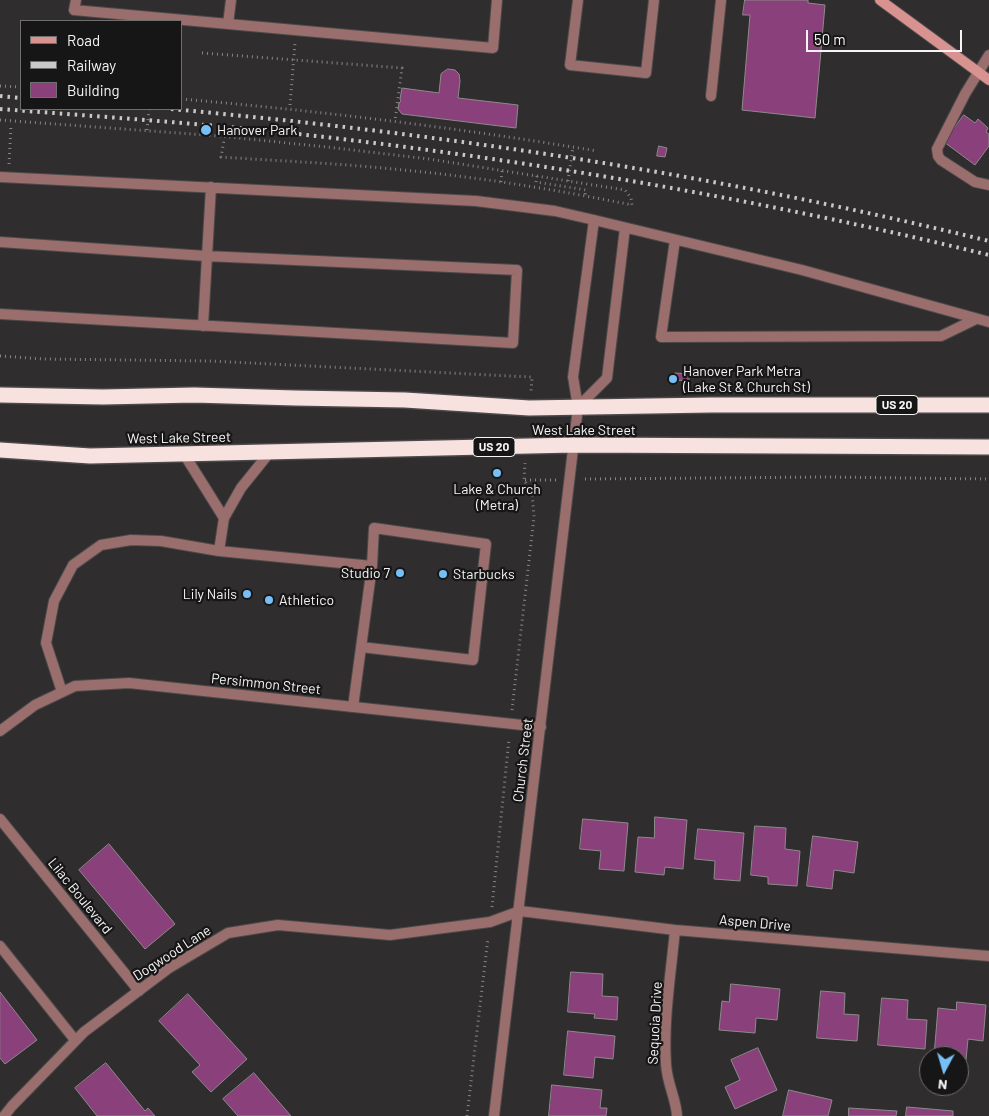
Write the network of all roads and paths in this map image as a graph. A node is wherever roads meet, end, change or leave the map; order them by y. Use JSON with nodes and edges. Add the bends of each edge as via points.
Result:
{"nodes":[{"id":1,"x":76,"y":0,"type":"edge"},
{"id":2,"x":231,"y":0,"type":"edge"},
{"id":3,"x":497,"y":0,"type":"edge"},
{"id":4,"x":578,"y":0,"type":"edge"},
{"id":5,"x":654,"y":0,"type":"edge"},
{"id":6,"x":721,"y":0,"type":"edge"},
{"id":7,"x":880,"y":0,"type":"edge"},
{"id":8,"x":228,"y":24,"type":"junction"},
{"id":9,"x":296,"y":30,"type":"junction"},
{"id":10,"x":202,"y":53,"type":"dead end"},
{"id":11,"x":989,"y":55,"type":"edge"},
{"id":12,"x":294,"y":59,"type":"junction"},
{"id":13,"x":978,"y":71,"type":"junction"},
{"id":14,"x":989,"y":80,"type":"edge"},
{"id":15,"x":0,"y":86,"type":"edge"},
{"id":16,"x":20,"y":87,"type":"edge"},
{"id":17,"x":711,"y":96,"type":"dead end"},
{"id":18,"x":182,"y":99,"type":"edge"},
{"id":19,"x":290,"y":105,"type":"dead end"},
{"id":20,"x":149,"y":110,"type":"edge"},
{"id":21,"x":0,"y":120,"type":"edge"},
{"id":22,"x":394,"y":121,"type":"junction"},
{"id":23,"x":11,"y":125,"type":"dead end"},
{"id":24,"x":147,"y":130,"type":"junction"},
{"id":25,"x":224,"y":140,"type":"dead end"},
{"id":26,"x":573,"y":147,"type":"junction"},
{"id":27,"x":598,"y":151,"type":"dead end"},
{"id":28,"x":502,"y":170,"type":"junction"},
{"id":29,"x":537,"y":176,"type":"junction"},
{"id":30,"x":4,"y":178,"type":"edge"},
{"id":31,"x":568,"y":181,"type":"junction"},
{"id":32,"x":501,"y":182,"type":"junction"},
{"id":33,"x":989,"y":185,"type":"edge"},
{"id":34,"x":211,"y":187,"type":"junction"},
{"id":35,"x":585,"y":195,"type":"junction"},
{"id":36,"x":594,"y":220,"type":"junction"},
{"id":37,"x":625,"y":228,"type":"junction"},
{"id":38,"x":675,"y":240,"type":"junction"},
{"id":39,"x":0,"y":242,"type":"edge"},
{"id":40,"x":206,"y":256,"type":"junction"},
{"id":41,"x":0,"y":314,"type":"edge"},
{"id":42,"x":976,"y":319,"type":"junction"},
{"id":43,"x":989,"y":322,"type":"edge"},
{"id":44,"x":202,"y":326,"type":"junction"},
{"id":45,"x":0,"y":356,"type":"edge"},
{"id":46,"x":532,"y":377,"type":"dead end"},
{"id":47,"x":0,"y":395,"type":"edge"},
{"id":48,"x":989,"y":405,"type":"edge"},
{"id":49,"x":578,"y":407,"type":"junction"},
{"id":50,"x":573,"y":445,"type":"junction"},
{"id":51,"x":989,"y":447,"type":"edge"},
{"id":52,"x":0,"y":450,"type":"edge"},
{"id":53,"x":270,"y":452,"type":"junction"},
{"id":54,"x":184,"y":454,"type":"junction"},
{"id":55,"x":615,"y":479,"type":"dead end"},
{"id":56,"x":989,"y":479,"type":"edge"},
{"id":57,"x":524,"y":480,"type":"dead end"},
{"id":58,"x":224,"y":518,"type":"junction"},
{"id":59,"x":219,"y":551,"type":"junction"},
{"id":60,"x":372,"y":566,"type":"junction"},
{"id":61,"x":361,"y":647,"type":"junction"},
{"id":62,"x":62,"y":692,"type":"junction"},
{"id":63,"x":352,"y":707,"type":"junction"},
{"id":64,"x":510,"y":724,"type":"junction"},
{"id":65,"x":541,"y":727,"type":"junction"},
{"id":66,"x":0,"y":731,"type":"edge"},
{"id":67,"x":0,"y":819,"type":"edge"},
{"id":68,"x":520,"y":910,"type":"junction"},
{"id":69,"x":490,"y":922,"type":"junction"},
{"id":70,"x":675,"y":930,"type":"junction"},
{"id":71,"x":0,"y":946,"type":"edge"},
{"id":72,"x":989,"y":956,"type":"edge"},
{"id":73,"x":139,"y":991,"type":"junction"},
{"id":74,"x":75,"y":1040,"type":"junction"},
{"id":75,"x":4,"y":1116,"type":"edge"},
{"id":76,"x":467,"y":1116,"type":"edge"},
{"id":77,"x":494,"y":1116,"type":"edge"},
{"id":78,"x":677,"y":1116,"type":"edge"}],
"edges":[{"from":1,"to":8,"type":"street","via":[[74,10]]},
{"from":2,"to":8,"type":"street"},
{"from":3,"to":9,"type":"street","via":[[493,48]]},
{"from":4,"to":5,"type":"street","via":[[570,65],[646,73]]},
{"from":6,"to":17,"type":"street"},
{"from":7,"to":13,"type":"street"},
{"from":8,"to":9,"type":"street"},
{"from":9,"to":12,"type":"path"},
{"from":10,"to":12,"type":"path"},
{"from":11,"to":13,"type":"street"},
{"from":12,"to":19,"type":"path"},
{"from":12,"to":22,"type":"path","via":[[402,68]]},
{"from":13,"to":14,"type":"street"},
{"from":13,"to":33,"type":"street","via":[[939,145],[938,156],[975,182]]},
{"from":15,"to":16,"type":"path"},
{"from":18,"to":22,"type":"path"},
{"from":20,"to":24,"type":"path"},
{"from":21,"to":24,"type":"path"},
{"from":22,"to":26,"type":"path"},
{"from":23,"to":30,"type":"path"},
{"from":24,"to":28,"type":"path","via":[[327,147]]},
{"from":25,"to":32,"type":"path","via":[[221,157],[391,169]]},
{"from":26,"to":27,"type":"path"},
{"from":26,"to":31,"type":"path"},
{"from":28,"to":29,"type":"path"},
{"from":28,"to":32,"type":"path"},
{"from":29,"to":31,"type":"path"},
{"from":29,"to":35,"type":"path","via":[[536,182],[586,190]]},
{"from":30,"to":34,"type":"street"},
{"from":31,"to":35,"type":"path","via":[[625,190],[632,205]]},
{"from":32,"to":35,"type":"path"},
{"from":34,"to":36,"type":"street","via":[[476,201],[555,211]]},
{"from":34,"to":40,"type":"street"},
{"from":36,"to":37,"type":"street"},
{"from":36,"to":49,"type":"street","name":"Church Street","via":[[573,377]]},
{"from":37,"to":38,"type":"street"},
{"from":37,"to":49,"type":"street","via":[[607,378]]},
{"from":38,"to":42,"type":"street","via":[[802,270]]},
{"from":38,"to":42,"type":"street","via":[[661,337],[941,336]]},
{"from":39,"to":40,"type":"street"},
{"from":40,"to":44,"type":"street"},
{"from":40,"to":44,"type":"street","via":[[517,270],[513,343]]},
{"from":41,"to":44,"type":"street"},
{"from":42,"to":43,"type":"street"},
{"from":45,"to":46,"type":"path","via":[[210,361]]},
{"from":47,"to":49,"type":"highway","name":"West Lake Street","number":"US 20","via":[[405,400],[530,408]]},
{"from":48,"to":49,"type":"highway","name":"West Lake Street","number":"US 20"},
{"from":49,"to":50,"type":"street","name":"Church Street"},
{"from":50,"to":51,"type":"highway","name":"West Lake Street","number":"US 20"},
{"from":50,"to":53,"type":"highway","name":"West Lake Street","number":"US 20"},
{"from":50,"to":65,"type":"street","name":"Church Street"},
{"from":52,"to":54,"type":"highway","name":"West Lake Street","number":"US 20","via":[[90,456]]},
{"from":53,"to":54,"type":"highway","name":"West Lake Street","number":"US 20"},
{"from":53,"to":58,"type":"street","via":[[241,488]]},
{"from":54,"to":58,"type":"street"},
{"from":55,"to":56,"type":"path"},
{"from":57,"to":64,"type":"path","via":[[532,492],[534,517]]},
{"from":58,"to":59,"type":"street"},
{"from":59,"to":60,"type":"street"},
{"from":59,"to":62,"type":"street","via":[[161,541],[131,540],[101,545],[73,565],[54,602],[46,643]]},
{"from":60,"to":61,"type":"street"},
{"from":60,"to":61,"type":"street","via":[[374,528],[486,544],[473,660]]},
{"from":61,"to":63,"type":"street"},
{"from":62,"to":63,"type":"street","name":"Persimmon Street","via":[[75,686],[129,683]]},
{"from":62,"to":66,"type":"street","name":"Persimmon Street","via":[[35,704]]},
{"from":63,"to":64,"type":"street","name":"Persimmon Street"},
{"from":64,"to":65,"type":"street","name":"Persimmon Street"},
{"from":64,"to":69,"type":"path"},
{"from":65,"to":68,"type":"street","name":"Church Street"},
{"from":67,"to":73,"type":"street","name":"Lilac Boulevard"},
{"from":68,"to":69,"type":"street","name":"Dogwood Lane"},
{"from":68,"to":70,"type":"street","name":"Aspen Drive"},
{"from":68,"to":77,"type":"street","name":"Church Street"},
{"from":69,"to":73,"type":"street","name":"Dogwood Lane","via":[[390,935],[278,925],[228,933],[169,968]]},
{"from":69,"to":76,"type":"path"},
{"from":70,"to":72,"type":"street","name":"Aspen Drive"},
{"from":70,"to":78,"type":"street","name":"Sequoia Drive","via":[[665,1044],[667,1080]]},
{"from":71,"to":74,"type":"street"},
{"from":73,"to":74,"type":"street","name":"Dogwood Lane"},
{"from":74,"to":75,"type":"street","name":"Dogwood Lane"}]}
